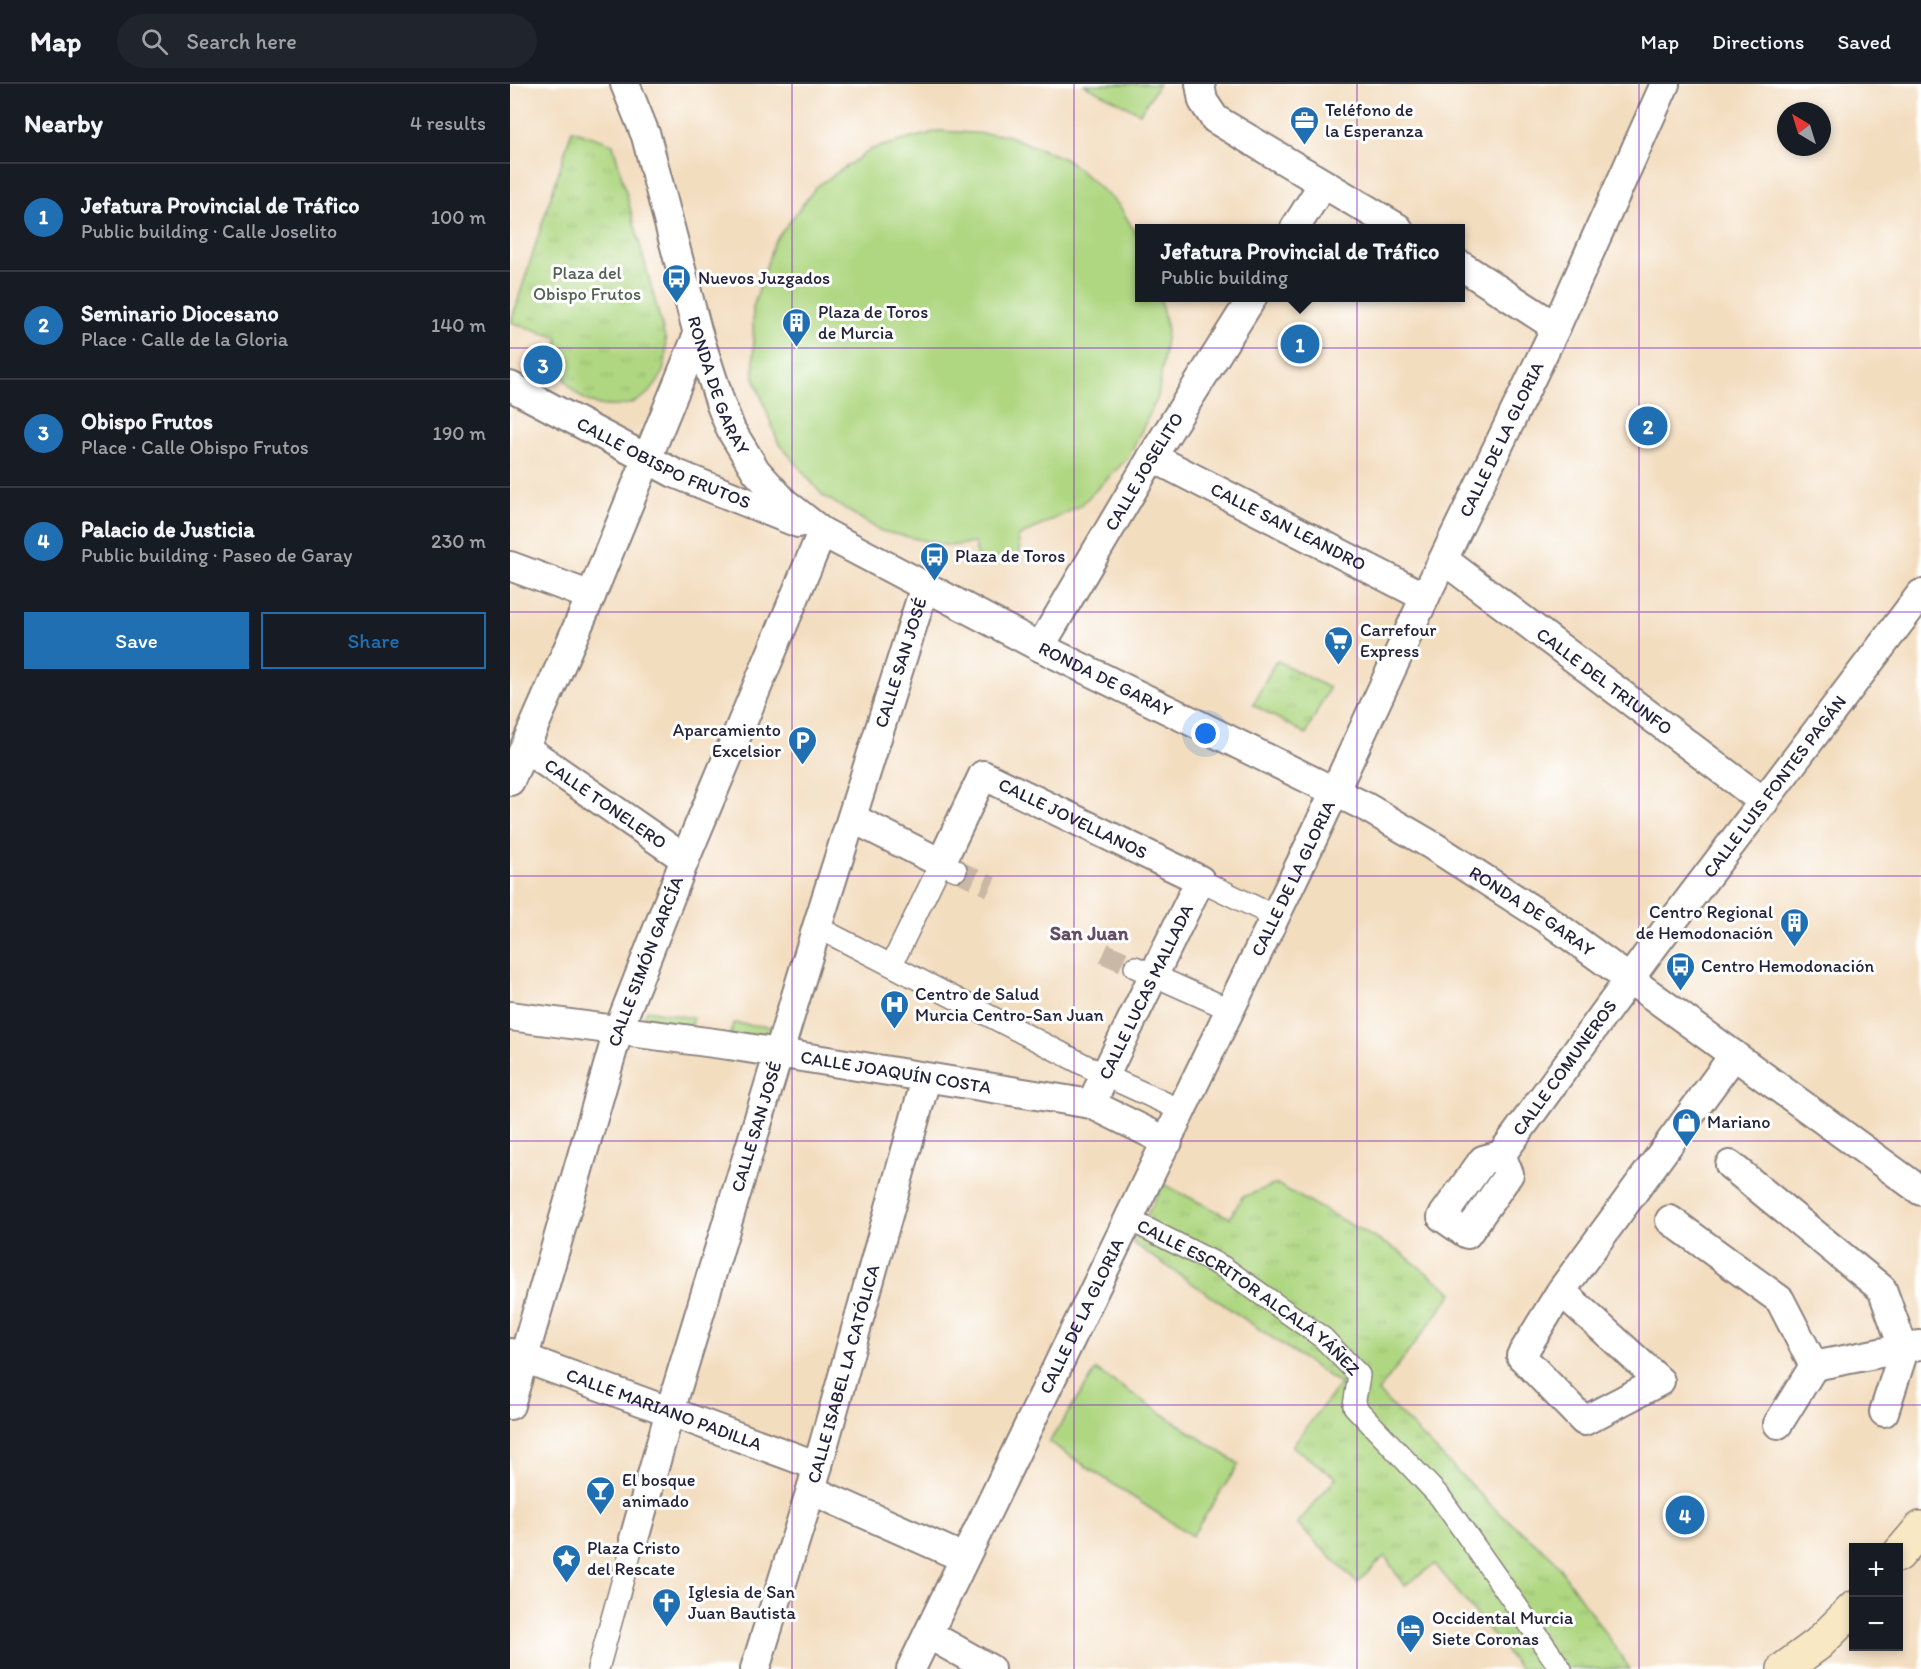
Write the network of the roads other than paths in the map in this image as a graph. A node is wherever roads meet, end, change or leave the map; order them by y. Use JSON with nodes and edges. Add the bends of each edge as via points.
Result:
{"nodes":[{"id":1,"x":625,"y":84,"type":"edge"},
{"id":2,"x":1665,"y":84,"type":"edge"},
{"id":3,"x":1202,"y":93,"type":"edge"},
{"id":4,"x":1323,"y":184,"type":"junction"},
{"id":5,"x":1298,"y":224,"type":"edge"},
{"id":6,"x":1391,"y":224,"type":"edge"},
{"id":7,"x":1465,"y":268,"type":"edge"},
{"id":8,"x":1249,"y":302,"type":"edge"},
{"id":9,"x":1556,"y":327,"type":"junction"},
{"id":10,"x":699,"y":334,"type":"junction"},
{"id":11,"x":510,"y":386,"type":"edge"},
{"id":12,"x":1152,"y":457,"type":"junction"},
{"id":13,"x":647,"y":459,"type":"junction"},
{"id":14,"x":822,"y":532,"type":"junction"},
{"id":15,"x":1444,"y":560,"type":"junction"},
{"id":16,"x":510,"y":566,"type":"edge"},
{"id":17,"x":925,"y":586,"type":"junction"},
{"id":18,"x":1921,"y":594,"type":"edge"},
{"id":19,"x":591,"y":596,"type":"junction"},
{"id":20,"x":1425,"y":597,"type":"junction"},
{"id":21,"x":1040,"y":646,"type":"junction"},
{"id":22,"x":525,"y":748,"type":"junction"},
{"id":23,"x":510,"y":781,"type":"edge"},
{"id":24,"x":1335,"y":792,"type":"junction"},
{"id":25,"x":1764,"y":802,"type":"junction"},
{"id":26,"x":852,"y":818,"type":"junction"},
{"id":27,"x":686,"y":859,"type":"junction"},
{"id":28,"x":949,"y":867,"type":"junction"},
{"id":29,"x":1200,"y":880,"type":"junction"},
{"id":30,"x":1276,"y":917,"type":"junction"},
{"id":31,"x":817,"y":927,"type":"junction"},
{"id":32,"x":892,"y":964,"type":"junction"},
{"id":33,"x":1144,"y":971,"type":"junction"},
{"id":34,"x":1630,"y":980,"type":"junction"},
{"id":35,"x":1230,"y":1010,"type":"junction"},
{"id":36,"x":510,"y":1016,"type":"edge"},
{"id":37,"x":619,"y":1028,"type":"junction"},
{"id":38,"x":779,"y":1052,"type":"junction"},
{"id":39,"x":1734,"y":1054,"type":"junction"},
{"id":40,"x":1106,"y":1076,"type":"junction"},
{"id":41,"x":926,"y":1079,"type":"junction"},
{"id":42,"x":1091,"y":1104,"type":"junction"},
{"id":43,"x":1183,"y":1111,"type":"junction"},
{"id":44,"x":1168,"y":1142,"type":"junction"},
{"id":45,"x":1501,"y":1155,"type":"dead end"},
{"id":46,"x":1730,"y":1165,"type":"dead end"},
{"id":47,"x":1921,"y":1191,"type":"edge"},
{"id":48,"x":1130,"y":1220,"type":"junction"},
{"id":49,"x":1670,"y":1220,"type":"dead end"},
{"id":50,"x":1561,"y":1291,"type":"junction"},
{"id":51,"x":1912,"y":1347,"type":"edge"},
{"id":52,"x":518,"y":1356,"type":"edge"},
{"id":53,"x":1814,"y":1366,"type":"junction"},
{"id":54,"x":510,"y":1405,"type":"edge"},
{"id":55,"x":670,"y":1411,"type":"junction"},
{"id":56,"x":1884,"y":1412,"type":"dead end"},
{"id":57,"x":1779,"y":1424,"type":"dead end"},
{"id":58,"x":815,"y":1478,"type":"junction"},
{"id":59,"x":1921,"y":1528,"type":"edge"},
{"id":60,"x":634,"y":1539,"type":"joint"},
{"id":61,"x":1903,"y":1550,"type":"edge"},
{"id":62,"x":964,"y":1558,"type":"junction"},
{"id":63,"x":1849,"y":1613,"type":"edge"},
{"id":64,"x":928,"y":1634,"type":"junction"},
{"id":65,"x":598,"y":1669,"type":"edge"},
{"id":66,"x":754,"y":1669,"type":"edge"},
{"id":67,"x":911,"y":1669,"type":"edge"},
{"id":68,"x":990,"y":1669,"type":"edge"},
{"id":69,"x":1561,"y":1669,"type":"edge"},
{"id":70,"x":1784,"y":1669,"type":"edge"}],
"edges":[{"from":1,"to":10,"type":"street","name":"RONDA DE GARAY","via":[[646,136]]},
{"from":2,"to":9,"type":"street","name":"CALLE DE LA GLORIA"},
{"from":3,"to":4,"type":"street","via":[[1215,119]]},
{"from":4,"to":5,"type":"street"},
{"from":4,"to":6,"type":"street"},
{"from":7,"to":9,"type":"street"},
{"from":8,"to":12,"type":"street","name":"CALLE JOSELITO"},
{"from":9,"to":15,"type":"street","name":"CALLE DE LA GLORIA"},
{"from":10,"to":13,"type":"street"},
{"from":10,"to":14,"type":"street","name":"RONDA DE GARAY","via":[[721,405],[744,454],[784,502]]},
{"from":11,"to":13,"type":"street","name":"CALLE OBISPO FRUTOS"},
{"from":12,"to":20,"type":"street","name":"CALLE SAN LEANDRO"},
{"from":12,"to":21,"type":"street","name":"CALLE JOSELITO"},
{"from":13,"to":14,"type":"street","name":"CALLE OBISPO FRUTOS"},
{"from":13,"to":19,"type":"street"},
{"from":14,"to":17,"type":"street","name":"RONDA DE GARAY"},
{"from":14,"to":27,"type":"street","name":"CALLE SIMÓN GARCÍA"},
{"from":15,"to":20,"type":"street","name":"CALLE DE LA GLORIA"},
{"from":15,"to":25,"type":"street","name":"CALLE DEL TRIUNFO"},
{"from":16,"to":19,"type":"street"},
{"from":17,"to":21,"type":"street","name":"RONDA DE GARAY"},
{"from":17,"to":26,"type":"street","name":"CALLE SAN JOSÉ"},
{"from":18,"to":25,"type":"street","name":"CALLE LUIS FONTES PAGÁN"},
{"from":19,"to":22,"type":"street"},
{"from":20,"to":24,"type":"street","name":"CALLE DE LA GLORIA"},
{"from":21,"to":24,"type":"street","name":"RONDA DE GARAY"},
{"from":22,"to":23,"type":"street"},
{"from":22,"to":27,"type":"street","name":"CALLE TONELERO"},
{"from":24,"to":30,"type":"street","name":"CALLE DE LA GLORIA"},
{"from":24,"to":34,"type":"street","name":"RONDA DE GARAY","via":[[1486,879]]},
{"from":25,"to":34,"type":"street","name":"CALLE LUIS FONTES PAGÁN"},
{"from":26,"to":28,"type":"street"},
{"from":26,"to":31,"type":"street","name":"CALLE SAN JOSÉ"},
{"from":27,"to":37,"type":"street","name":"CALLE SIMÓN GARCÍA"},
{"from":28,"to":29,"type":"street","name":"CALLE JOVELLANOS","via":[[983,775]]},
{"from":28,"to":32,"type":"street"},
{"from":29,"to":30,"type":"street","name":"CALLE JOVELLANOS"},
{"from":29,"to":33,"type":"street","name":"CALLE LUCAS MALLADA"},
{"from":30,"to":35,"type":"street","name":"CALLE DE LA GLORIA"},
{"from":31,"to":32,"type":"street"},
{"from":31,"to":38,"type":"street","name":"CALLE SAN JOSÉ"},
{"from":32,"to":40,"type":"street"},
{"from":33,"to":35,"type":"street"},
{"from":33,"to":40,"type":"street","name":"CALLE LUCAS MALLADA"},
{"from":34,"to":39,"type":"street","name":"RONDA DE GARAY"},
{"from":34,"to":45,"type":"street","name":"CALLE COMUNEROS"},
{"from":35,"to":43,"type":"street","name":"CALLE DE LA GLORIA"},
{"from":36,"to":37,"type":"street","name":"CALLE JOAQUÍN COSTA"},
{"from":37,"to":38,"type":"street","name":"CALLE JOAQUÍN COSTA"},
{"from":37,"to":52,"type":"street","name":"CALLE SIMÓN GARCÍA"},
{"from":38,"to":41,"type":"street","name":"CALLE JOAQUÍN COSTA"},
{"from":38,"to":55,"type":"street","name":"CALLE SAN JOSÉ"},
{"from":39,"to":47,"type":"street","name":"RONDA DE GARAY"},
{"from":39,"to":50,"type":"street"},
{"from":40,"to":42,"type":"street","name":"CALLE LUCAS MALLADA"},
{"from":40,"to":43,"type":"street"},
{"from":41,"to":42,"type":"street","name":"CALLE JOAQUÍN COSTA"},
{"from":41,"to":58,"type":"street","name":"CALLE ISABEL LA CATÓLICA"},
{"from":42,"to":44,"type":"street","name":"CALLE JOAQUÍN COSTA"},
{"from":43,"to":44,"type":"street","name":"CALLE DE LA GLORIA"},
{"from":44,"to":48,"type":"street","name":"CALLE DE LA GLORIA"},
{"from":46,"to":51,"type":"street","via":[[1882,1289]]},
{"from":48,"to":62,"type":"street","name":"CALLE DE LA GLORIA"},
{"from":48,"to":69,"type":"street","name":"CALLE ESCRITOR ALCALÁ YÁÑEZ","via":[[1223,1267],[1323,1338],[1359,1375],[1354,1406],[1440,1497]]},
{"from":49,"to":53,"type":"street","via":[[1780,1300]]},
{"from":50,"to":50,"type":"street","via":[[1521,1356],[1584,1420],[1660,1381]]},
{"from":51,"to":53,"type":"street"},
{"from":51,"to":56,"type":"street"},
{"from":52,"to":54,"type":"street","name":"CALLE SIMÓN GARCÍA"},
{"from":52,"to":55,"type":"street","name":"CALLE MARIANO PADILLA"},
{"from":53,"to":57,"type":"street"},
{"from":55,"to":58,"type":"street","name":"CALLE MARIANO PADILLA"},
{"from":55,"to":60,"type":"street","name":"CALLE SAN JOSÉ"},
{"from":58,"to":62,"type":"street","name":"CALLE MARIANO PADILLA"},
{"from":58,"to":66,"type":"street","name":"CALLE ISABEL LA CATÓLICA"},
{"from":59,"to":61,"type":"main road"},
{"from":60,"to":65,"type":"street","name":"CALLE SAN JOSÉ"},
{"from":62,"to":64,"type":"street","name":"CALLE DE LA GLORIA"},
{"from":63,"to":70,"type":"main road","via":[[1818,1644]]},
{"from":64,"to":67,"type":"street","name":"CALLE DE LA GLORIA"},
{"from":64,"to":68,"type":"street"}]}
